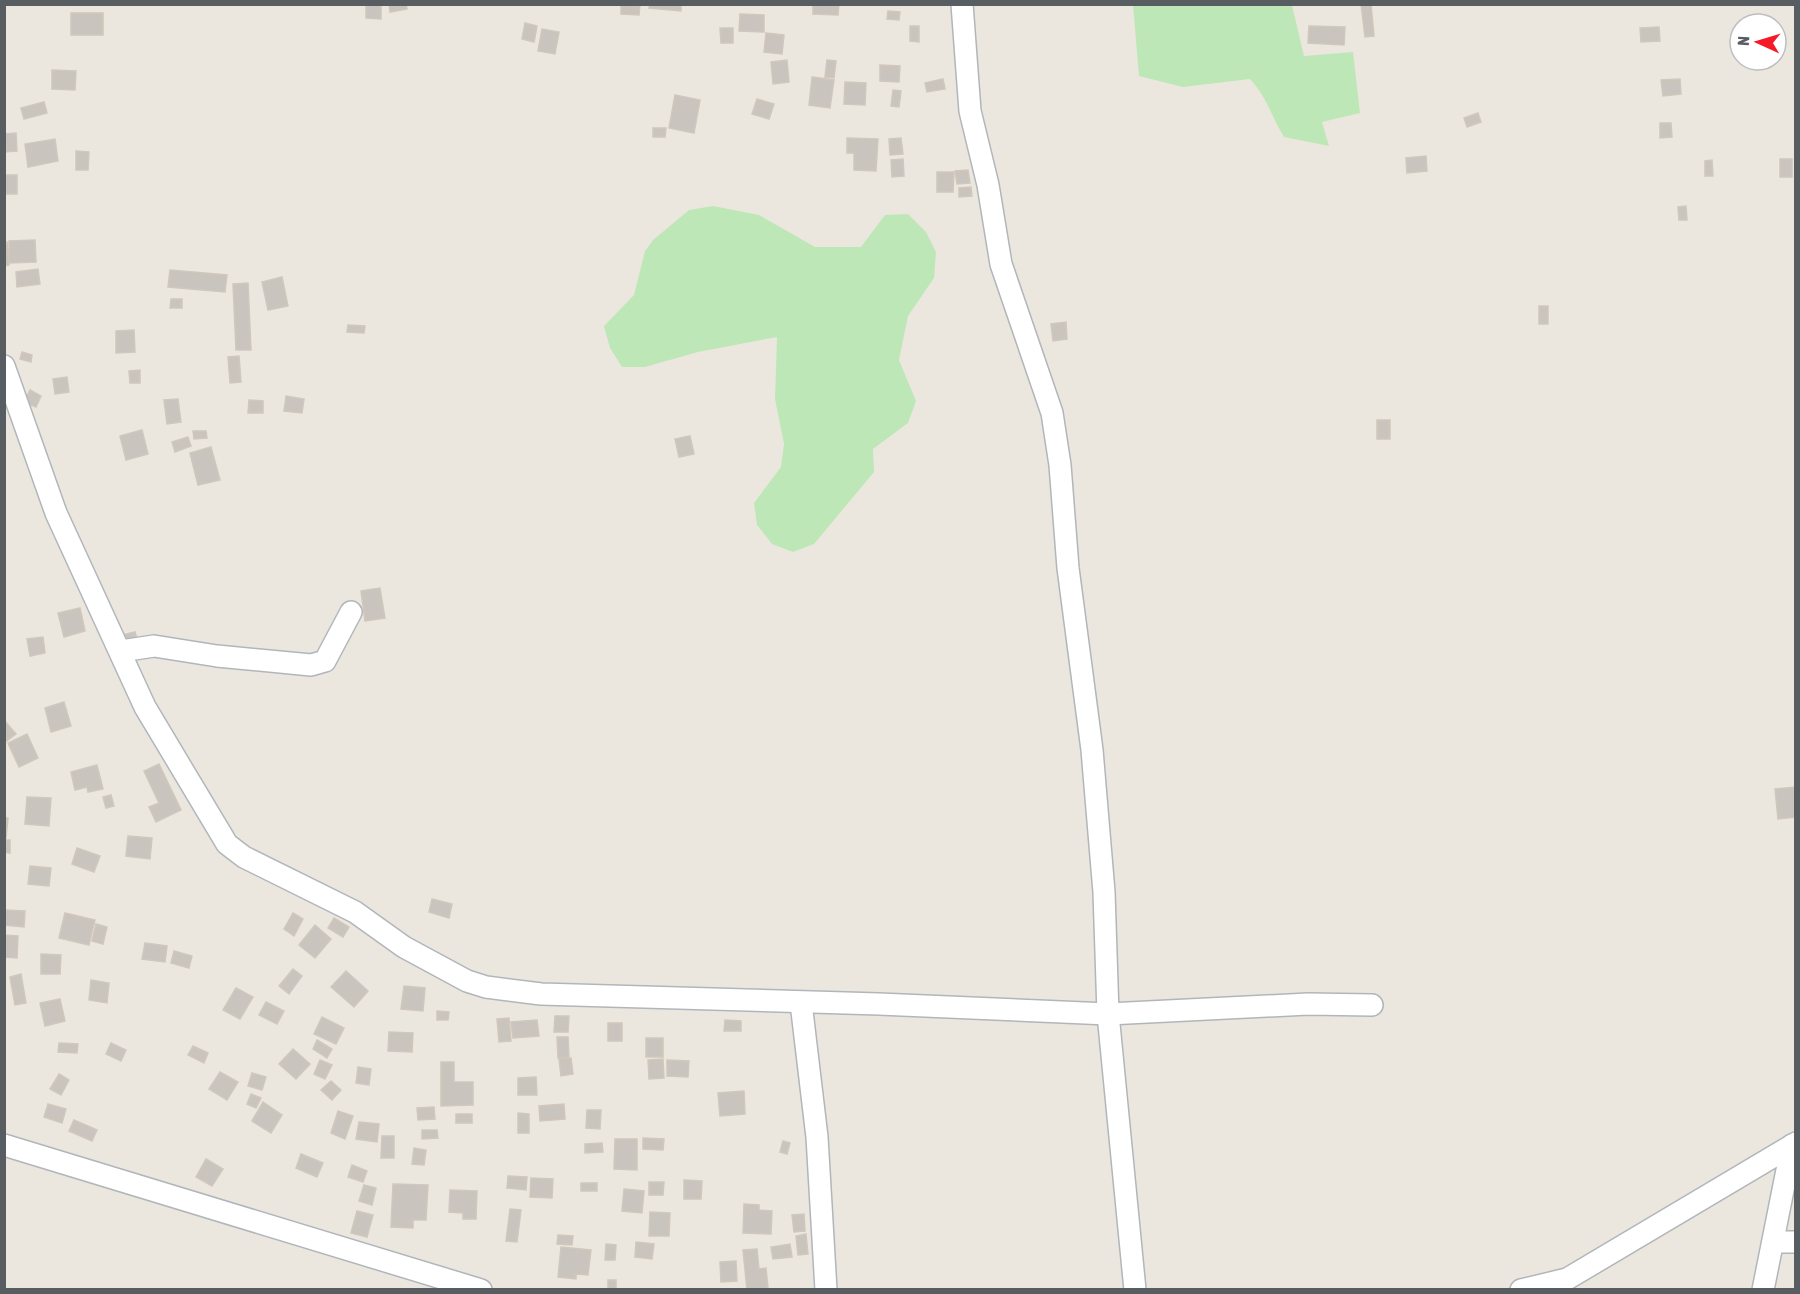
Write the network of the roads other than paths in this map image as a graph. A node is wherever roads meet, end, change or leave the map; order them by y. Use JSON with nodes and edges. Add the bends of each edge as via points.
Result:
{"nodes":[{"id":1,"x":962,"y":4,"type":"edge"},
{"id":2,"x":4,"y":366,"type":"edge"},
{"id":3,"x":351,"y":612,"type":"dead end"},
{"id":4,"x":121,"y":651,"type":"junction"},
{"id":5,"x":801,"y":1003,"type":"junction"},
{"id":6,"x":1372,"y":1005,"type":"dead end"},
{"id":7,"x":1108,"y":1014,"type":"junction"},
{"id":8,"x":1794,"y":1144,"type":"edge"},
{"id":9,"x":4,"y":1145,"type":"edge"},
{"id":10,"x":1773,"y":1242,"type":"junction"},
{"id":11,"x":1796,"y":1242,"type":"edge"},
{"id":12,"x":1565,"y":1284,"type":"edge"},
{"id":13,"x":481,"y":1290,"type":"edge"},
{"id":14,"x":826,"y":1290,"type":"edge"},
{"id":15,"x":1135,"y":1290,"type":"edge"},
{"id":16,"x":1521,"y":1290,"type":"edge"},
{"id":17,"x":1763,"y":1290,"type":"edge"}],
"edges":[{"from":1,"to":7,"type":"street","via":[[970,111],[1001,264],[1052,413],[1060,465],[1100,845]]},
{"from":2,"to":4,"type":"street","via":[[56,513]]},
{"from":3,"to":4,"type":"street","via":[[325,661],[311,665],[154,646]]},
{"from":4,"to":5,"type":"street","via":[[145,707],[227,844],[244,857],[355,912],[404,947],[467,981],[541,994]]},
{"from":5,"to":7,"type":"street"},
{"from":5,"to":14,"type":"street","via":[[817,1137]]},
{"from":6,"to":7,"type":"street","via":[[1308,1004]]},
{"from":7,"to":15,"type":"street"},
{"from":8,"to":10,"type":"street"},
{"from":8,"to":12,"type":"street"},
{"from":9,"to":13,"type":"street"},
{"from":10,"to":11,"type":"street"},
{"from":10,"to":17,"type":"street"},
{"from":12,"to":16,"type":"street"}]}
